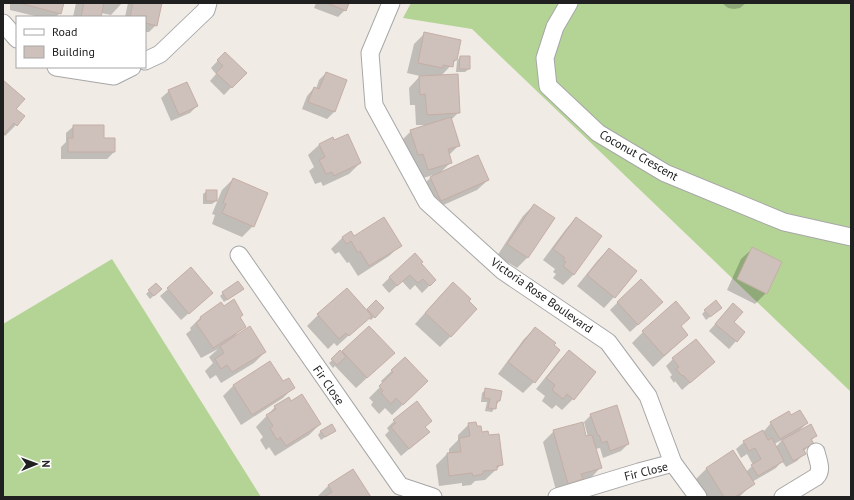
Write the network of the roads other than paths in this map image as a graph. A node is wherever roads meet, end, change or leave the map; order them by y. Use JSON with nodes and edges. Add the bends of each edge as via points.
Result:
{"nodes":[{"id":1,"x":208,"y":3,"type":"edge"},
{"id":2,"x":390,"y":3,"type":"edge"},
{"id":3,"x":569,"y":3,"type":"edge"},
{"id":4,"x":3,"y":23,"type":"edge"},
{"id":5,"x":16,"y":38,"type":"edge"},
{"id":6,"x":146,"y":61,"type":"edge"},
{"id":7,"x":62,"y":68,"type":"edge"},
{"id":8,"x":130,"y":68,"type":"edge"},
{"id":9,"x":851,"y":237,"type":"edge"},
{"id":10,"x":239,"y":255,"type":"dead end"},
{"id":11,"x":816,"y":452,"type":"dead end"},
{"id":12,"x":673,"y":463,"type":"junction"},
{"id":13,"x":432,"y":497,"type":"edge"},
{"id":14,"x":557,"y":497,"type":"edge"},
{"id":15,"x":698,"y":497,"type":"edge"},
{"id":16,"x":783,"y":497,"type":"edge"}],
"edges":[{"from":1,"to":6,"type":"street","via":[[206,10],[160,54]]},
{"from":2,"to":12,"type":"street","name":"Victoria Rose Boulevard","via":[[370,53],[374,105],[427,202],[503,271],[608,342],[648,396]]},
{"from":3,"to":9,"type":"street","name":"Coconut Crescent","via":[[555,27],[545,58],[548,86],[598,133],[665,173],[784,222]]},
{"from":4,"to":5,"type":"street"},
{"from":7,"to":8,"type":"street","via":[[114,76]]},
{"from":10,"to":13,"type":"street","name":"Fir Close","via":[[400,486]]},
{"from":11,"to":16,"type":"street","via":[[821,470],[819,474]]},
{"from":12,"to":14,"type":"street","name":"Fir Close"},
{"from":12,"to":15,"type":"street","name":"Fir Close"}]}
